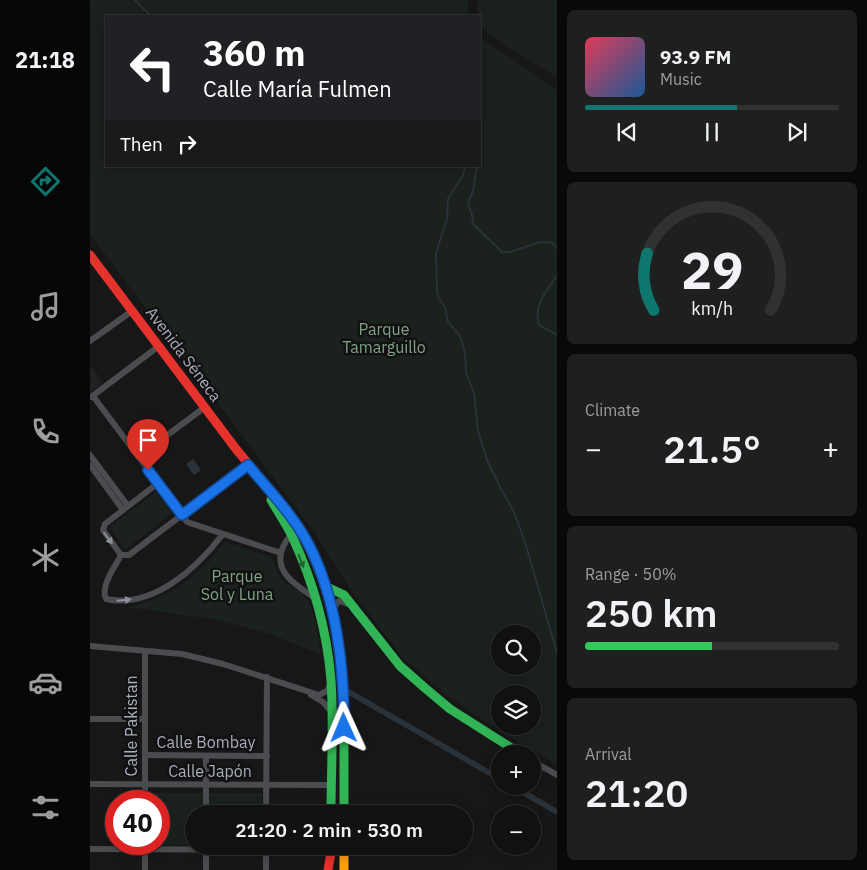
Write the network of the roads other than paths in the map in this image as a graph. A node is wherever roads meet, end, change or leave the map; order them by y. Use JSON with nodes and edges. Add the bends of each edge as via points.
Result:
{"nodes":[{"id":1,"x":90,"y":255,"type":"edge"},
{"id":2,"x":132,"y":311,"type":"junction"},
{"id":3,"x":90,"y":341,"type":"edge"},
{"id":4,"x":159,"y":346,"type":"junction"},
{"id":5,"x":91,"y":397,"type":"edge"},
{"id":6,"x":205,"y":407,"type":"junction"},
{"id":7,"x":90,"y":454,"type":"edge"},
{"id":8,"x":138,"y":457,"type":"junction"},
{"id":9,"x":90,"y":465,"type":"edge"},
{"id":10,"x":251,"y":468,"type":"junction"},
{"id":11,"x":158,"y":483,"type":"junction"},
{"id":12,"x":126,"y":508,"type":"junction"},
{"id":13,"x":182,"y":515,"type":"junction"},
{"id":14,"x":223,"y":534,"type":"junction"},
{"id":15,"x":292,"y":535,"type":"junction"},
{"id":16,"x":281,"y":553,"type":"junction"},
{"id":17,"x":121,"y":555,"type":"junction"},
{"id":18,"x":325,"y":586,"type":"junction"},
{"id":19,"x":315,"y":598,"type":"junction"},
{"id":20,"x":351,"y":605,"type":"junction"},
{"id":21,"x":334,"y":617,"type":"junction"},
{"id":22,"x":90,"y":646,"type":"edge"},
{"id":23,"x":100,"y":647,"type":"junction"},
{"id":24,"x":145,"y":651,"type":"junction"},
{"id":25,"x":90,"y":654,"type":"edge"},
{"id":26,"x":267,"y":677,"type":"junction"},
{"id":27,"x":285,"y":683,"type":"junction"},
{"id":28,"x":330,"y":684,"type":"junction"},
{"id":29,"x":331,"y":711,"type":"junction"},
{"id":30,"x":344,"y":711,"type":"junction"},
{"id":31,"x":90,"y":719,"type":"edge"},
{"id":32,"x":145,"y":719,"type":"junction"},
{"id":33,"x":506,"y":745,"type":"edge"},
{"id":34,"x":145,"y":756,"type":"junction"},
{"id":35,"x":206,"y":756,"type":"junction"},
{"id":36,"x":267,"y":756,"type":"junction"},
{"id":37,"x":541,"y":766,"type":"edge"},
{"id":38,"x":557,"y":775,"type":"edge"},
{"id":39,"x":90,"y":784,"type":"edge"},
{"id":40,"x":145,"y":784,"type":"junction"},
{"id":41,"x":206,"y":785,"type":"junction"},
{"id":42,"x":266,"y":785,"type":"junction"},
{"id":43,"x":330,"y":785,"type":"junction"},
{"id":44,"x":145,"y":790,"type":"edge"},
{"id":45,"x":206,"y":805,"type":"edge"},
{"id":46,"x":266,"y":805,"type":"edge"},
{"id":47,"x":331,"y":805,"type":"edge"},
{"id":48,"x":344,"y":805,"type":"edge"},
{"id":49,"x":170,"y":847,"type":"edge"},
{"id":50,"x":185,"y":847,"type":"edge"},
{"id":51,"x":105,"y":848,"type":"edge"},
{"id":52,"x":90,"y":849,"type":"edge"},
{"id":53,"x":145,"y":855,"type":"edge"},
{"id":54,"x":206,"y":855,"type":"edge"},
{"id":55,"x":266,"y":855,"type":"edge"},
{"id":56,"x":331,"y":855,"type":"edge"},
{"id":57,"x":344,"y":855,"type":"edge"},
{"id":58,"x":145,"y":870,"type":"edge"},
{"id":59,"x":206,"y":870,"type":"edge"},
{"id":60,"x":266,"y":870,"type":"edge"},
{"id":61,"x":328,"y":870,"type":"edge"},
{"id":62,"x":344,"y":870,"type":"edge"}],
"edges":[{"from":1,"to":2,"type":"street","name":"Avenida Séneca"},
{"from":2,"to":3,"type":"street"},
{"from":2,"to":4,"type":"street","name":"Avenida Séneca"},
{"from":4,"to":5,"type":"street"},
{"from":4,"to":6,"type":"street","name":"Avenida Séneca"},
{"from":5,"to":8,"type":"street"},
{"from":6,"to":8,"type":"street"},
{"from":6,"to":10,"type":"street","name":"Avenida Séneca"},
{"from":7,"to":12,"type":"street"},
{"from":8,"to":11,"type":"street"},
{"from":9,"to":12,"type":"street"},
{"from":10,"to":13,"type":"street"},
{"from":10,"to":15,"type":"street","name":"Avenida Séneca"},
{"from":10,"to":18,"type":"street","name":"Avenida Séneca","via":[[301,531]]},
{"from":11,"to":12,"type":"street"},
{"from":11,"to":13,"type":"street"},
{"from":12,"to":17,"type":"street","one_way":true,"via":[[104,524],[103,530]]},
{"from":13,"to":14,"type":"street","via":[[187,522]]},
{"from":13,"to":17,"type":"street","via":[[129,555]]},
{"from":14,"to":16,"type":"street"},
{"from":17,"to":14,"type":"street","one_way":true,"via":[[105,587],[106,599],[137,598],[168,586]]},
{"from":15,"to":16,"type":"street"},
{"from":15,"to":19,"type":"street","name":"Avenida Séneca","one_way":true},
{"from":16,"to":19,"type":"street","via":[[284,573]]},
{"from":18,"to":20,"type":"street","via":[[344,595]]},
{"from":18,"to":21,"type":"street","name":"Avenida Séneca"},
{"from":19,"to":28,"type":"street","name":"Avenida Séneca"},
{"from":20,"to":21,"type":"street","via":[[339,602],[334,606]]},
{"from":20,"to":33,"type":"street","via":[[400,666],[450,708]]},
{"from":21,"to":30,"type":"street","name":"Avenida Séneca"},
{"from":22,"to":23,"type":"street"},
{"from":23,"to":24,"type":"street"},
{"from":23,"to":25,"type":"street"},
{"from":24,"to":26,"type":"street","via":[[182,654]]},
{"from":24,"to":32,"type":"street","name":"Calle Pakistan"},
{"from":26,"to":27,"type":"street"},
{"from":26,"to":36,"type":"street"},
{"from":27,"to":28,"type":"street","via":[[320,695]]},
{"from":27,"to":29,"type":"street","via":[[323,702]]},
{"from":28,"to":29,"type":"street","name":"Avenida Séneca"},
{"from":29,"to":30,"type":"street"},
{"from":29,"to":43,"type":"street","name":"Avenida Séneca"},
{"from":30,"to":48,"type":"street","name":"Avenida Séneca"},
{"from":31,"to":32,"type":"street"},
{"from":32,"to":34,"type":"street","name":"Calle Pakistan"},
{"from":34,"to":35,"type":"street","name":"Calle Bombay"},
{"from":34,"to":40,"type":"street","name":"Calle Pakistan"},
{"from":35,"to":36,"type":"street","name":"Calle Bombay"},
{"from":35,"to":41,"type":"street"},
{"from":36,"to":42,"type":"street"},
{"from":37,"to":38,"type":"street"},
{"from":39,"to":40,"type":"street","name":"Calle Japón"},
{"from":40,"to":41,"type":"street","name":"Calle Japón"},
{"from":40,"to":44,"type":"street","name":"Calle Pakistan"},
{"from":41,"to":42,"type":"street","name":"Calle Japón"},
{"from":41,"to":45,"type":"street"},
{"from":42,"to":43,"type":"street","name":"Calle Japón"},
{"from":42,"to":46,"type":"street"},
{"from":43,"to":47,"type":"street","name":"Avenida Séneca"},
{"from":49,"to":50,"type":"street"},
{"from":51,"to":52,"type":"street"},
{"from":53,"to":58,"type":"street"},
{"from":54,"to":59,"type":"street"},
{"from":55,"to":60,"type":"street"},
{"from":56,"to":61,"type":"street"},
{"from":57,"to":62,"type":"street"}]}
